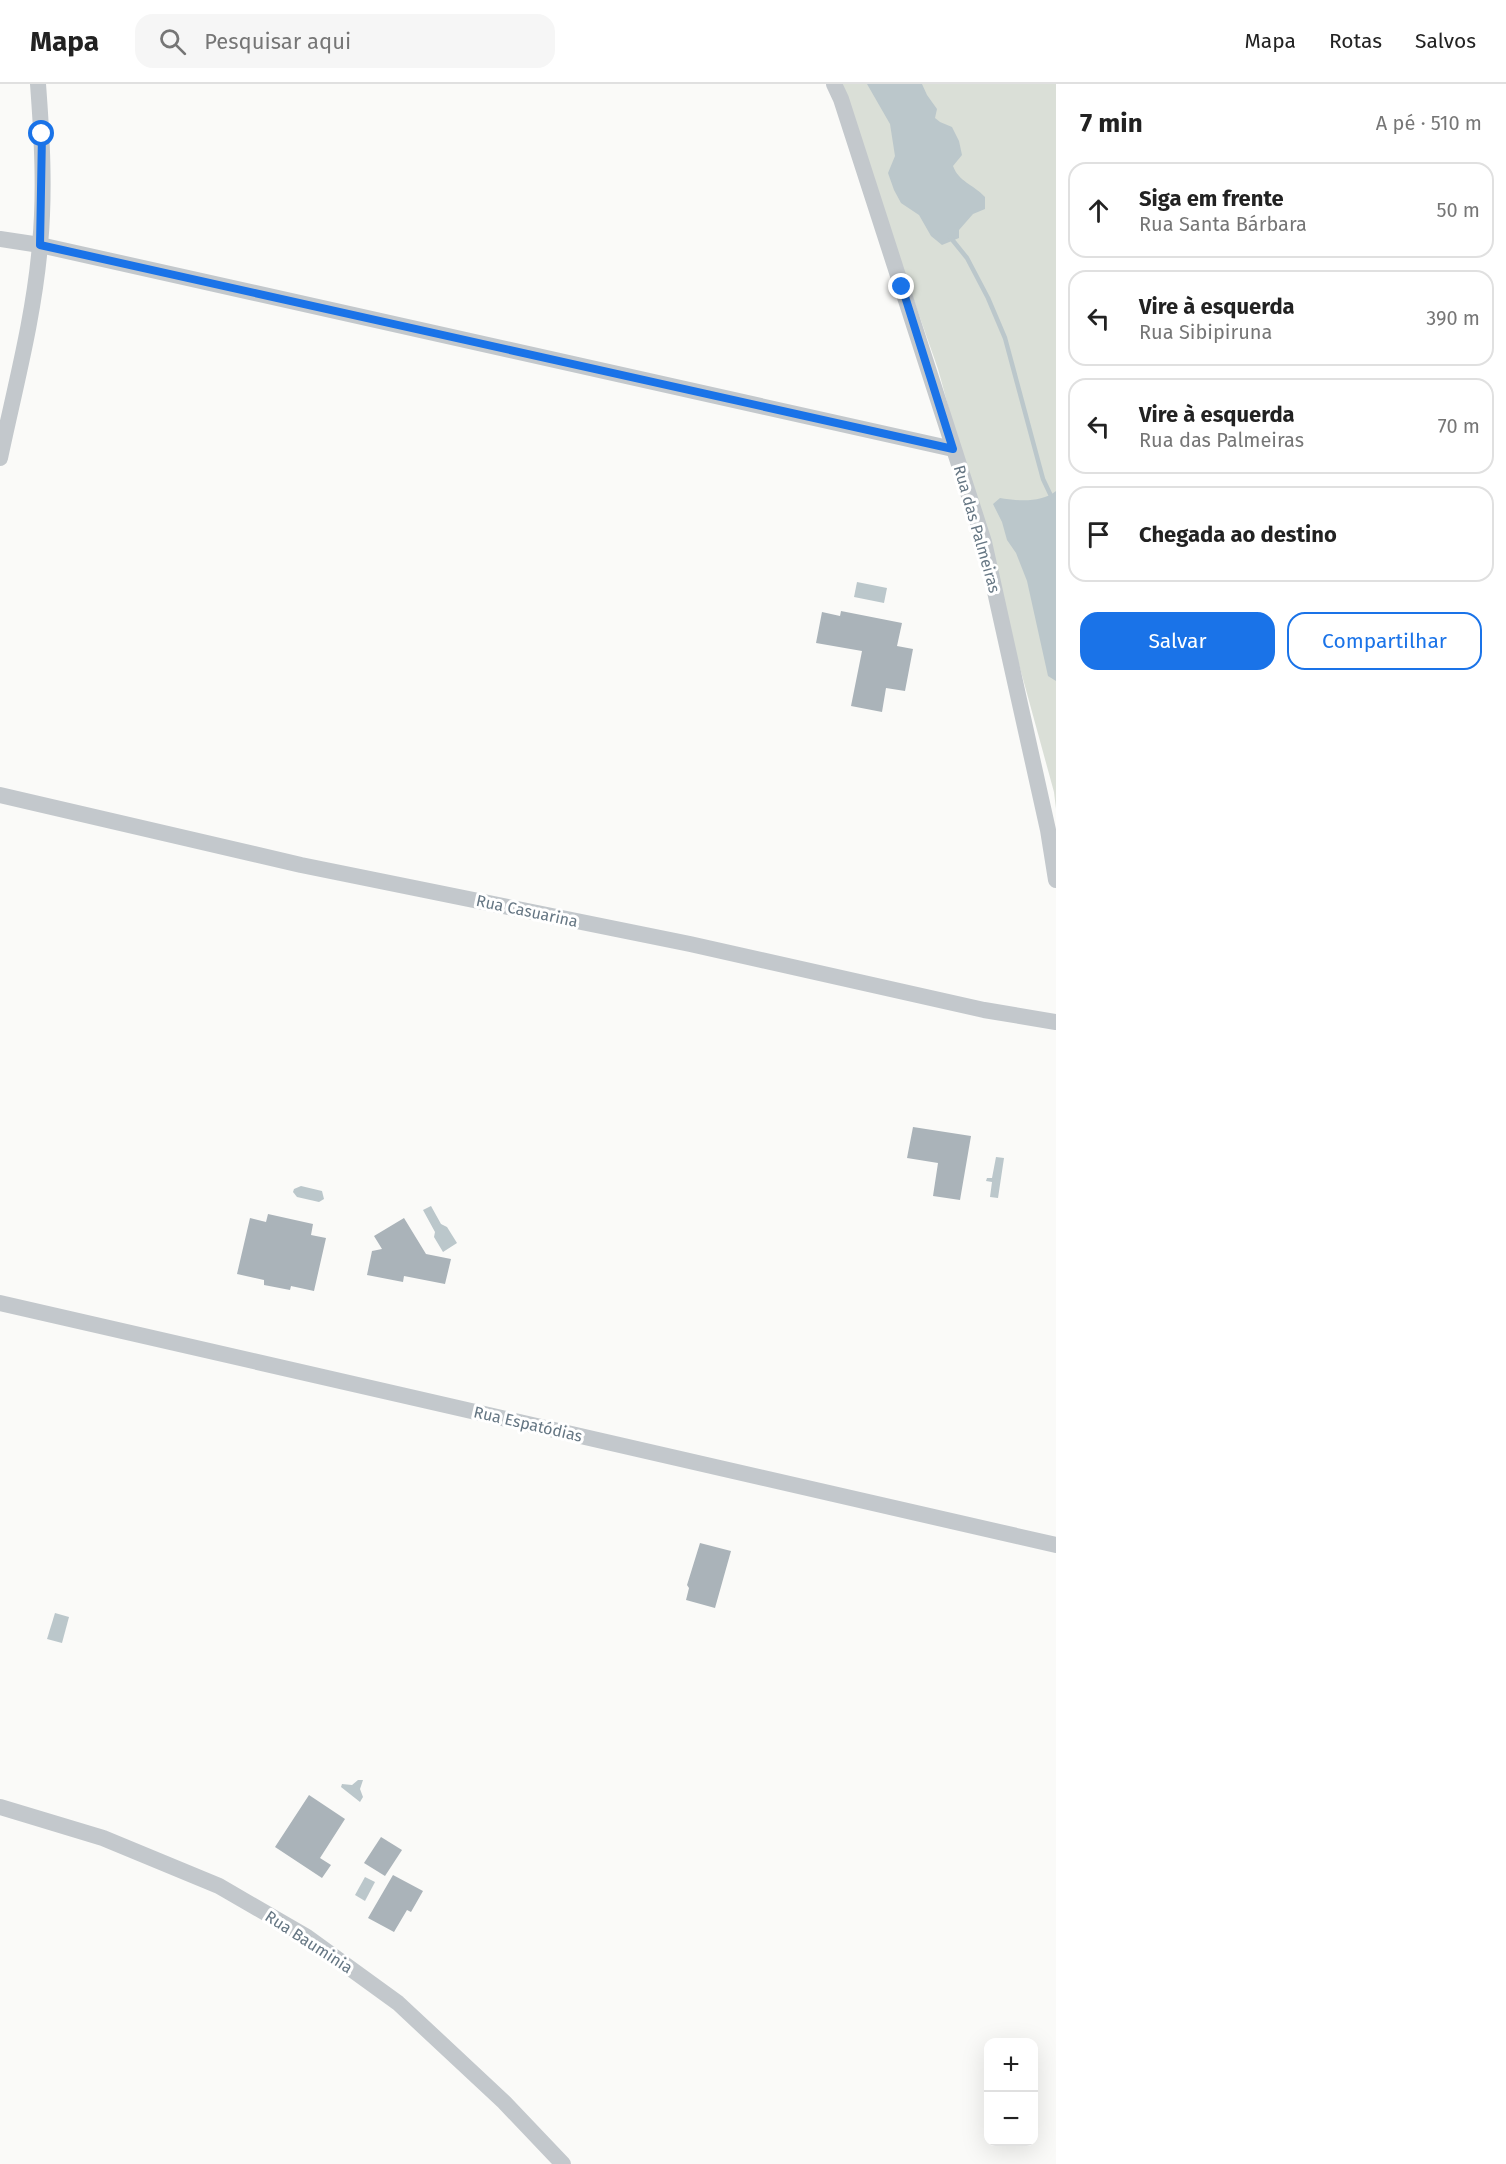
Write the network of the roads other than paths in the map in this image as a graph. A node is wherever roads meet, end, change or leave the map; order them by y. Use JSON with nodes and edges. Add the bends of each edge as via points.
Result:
{"nodes":[{"id":1,"x":38,"y":84,"type":"edge"},
{"id":2,"x":834,"y":84,"type":"edge"},
{"id":3,"x":0,"y":239,"type":"edge"},
{"id":4,"x":40,"y":245,"type":"junction"},
{"id":5,"x":953,"y":449,"type":"junction"},
{"id":6,"x":0,"y":458,"type":"edge"},
{"id":7,"x":0,"y":795,"type":"edge"},
{"id":8,"x":1056,"y":880,"type":"edge"},
{"id":9,"x":1056,"y":1022,"type":"edge"},
{"id":10,"x":0,"y":1303,"type":"edge"},
{"id":11,"x":1056,"y":1545,"type":"edge"},
{"id":12,"x":0,"y":1807,"type":"edge"},
{"id":13,"x":562,"y":2164,"type":"edge"}],
"edges":[{"from":1,"to":4,"type":"street","via":[[42,134]]},
{"from":2,"to":5,"type":"street","name":"Rua das Palmeiras"},
{"from":3,"to":4,"type":"street"},
{"from":4,"to":5,"type":"street"},
{"from":4,"to":6,"type":"street","via":[[31,312]]},
{"from":5,"to":8,"type":"street","name":"Rua das Palmeiras","via":[[984,542]]},
{"from":7,"to":9,"type":"street","name":"Rua Casuarina","via":[[300,865]]},
{"from":10,"to":11,"type":"street","name":"Rua Espatódias"},
{"from":12,"to":13,"type":"street","name":"Rua Bauminia","via":[[103,1838],[219,1886],[307,1937],[398,2003],[504,2102]]}]}
